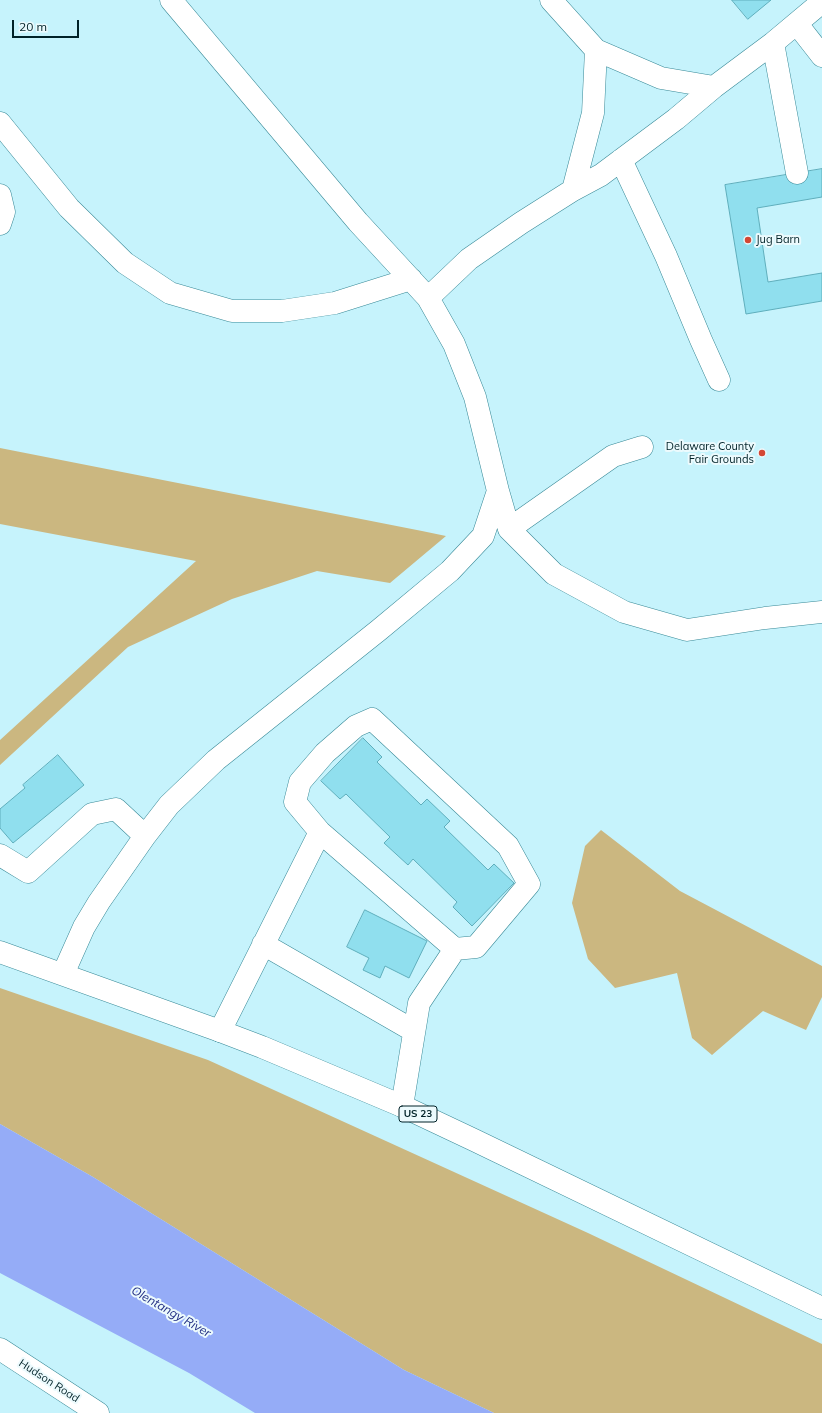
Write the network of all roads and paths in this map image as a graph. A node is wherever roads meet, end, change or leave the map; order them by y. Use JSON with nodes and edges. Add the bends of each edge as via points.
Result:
{"nodes":[{"id":1,"x":171,"y":0,"type":"edge"},
{"id":2,"x":551,"y":0,"type":"edge"},
{"id":3,"x":822,"y":2,"type":"edge"},
{"id":4,"x":797,"y":24,"type":"junction"},
{"id":5,"x":822,"y":34,"type":"edge"},
{"id":6,"x":773,"y":43,"type":"junction"},
{"id":7,"x":596,"y":50,"type":"junction"},
{"id":8,"x":822,"y":56,"type":"edge"},
{"id":9,"x":714,"y":87,"type":"junction"},
{"id":10,"x":0,"y":123,"type":"edge"},
{"id":11,"x":621,"y":160,"type":"junction"},
{"id":12,"x":797,"y":173,"type":"dead end"},
{"id":13,"x":573,"y":190,"type":"junction"},
{"id":14,"x":0,"y":195,"type":"edge"},
{"id":15,"x":0,"y":224,"type":"edge"},
{"id":16,"x":411,"y":279,"type":"junction"},
{"id":17,"x":428,"y":298,"type":"junction"},
{"id":18,"x":719,"y":380,"type":"dead end"},
{"id":19,"x":642,"y":447,"type":"dead end"},
{"id":20,"x":498,"y":491,"type":"junction"},
{"id":21,"x":509,"y":529,"type":"junction"},
{"id":22,"x":822,"y":612,"type":"edge"},
{"id":23,"x":320,"y":832,"type":"junction"},
{"id":24,"x":145,"y":836,"type":"junction"},
{"id":25,"x":0,"y":854,"type":"edge"},
{"id":26,"x":263,"y":944,"type":"junction"},
{"id":27,"x":455,"y":949,"type":"junction"},
{"id":28,"x":0,"y":952,"type":"edge"},
{"id":29,"x":63,"y":974,"type":"junction"},
{"id":30,"x":220,"y":1031,"type":"junction"},
{"id":31,"x":414,"y":1032,"type":"junction"},
{"id":32,"x":402,"y":1106,"type":"junction"},
{"id":33,"x":822,"y":1308,"type":"edge"},
{"id":34,"x":0,"y":1349,"type":"edge"},
{"id":35,"x":98,"y":1413,"type":"edge"}],
"edges":[{"from":1,"to":16,"type":"main road","via":[[358,222]]},
{"from":2,"to":7,"type":"main road"},
{"from":3,"to":4,"type":"main road"},
{"from":4,"to":5,"type":"main road"},
{"from":4,"to":6,"type":"main road"},
{"from":4,"to":8,"type":"main road"},
{"from":6,"to":9,"type":"main road"},
{"from":6,"to":12,"type":"main road"},
{"from":7,"to":9,"type":"main road","via":[[661,78]]},
{"from":7,"to":13,"type":"main road","via":[[593,113]]},
{"from":9,"to":11,"type":"main road"},
{"from":10,"to":16,"type":"main road","via":[[69,208],[125,263],[170,293],[232,311],[282,311],[335,303]]},
{"from":11,"to":13,"type":"main road","via":[[601,175]]},
{"from":11,"to":18,"type":"main road","via":[[666,256]]},
{"from":13,"to":17,"type":"main road","via":[[469,259]]},
{"from":14,"to":15,"type":"main road","via":[[4,212]]},
{"from":16,"to":17,"type":"main road"},
{"from":17,"to":20,"type":"main road","via":[[454,344],[475,397]]},
{"from":19,"to":21,"type":"main road","via":[[613,456]]},
{"from":20,"to":21,"type":"main road"},
{"from":20,"to":24,"type":"main road","via":[[483,536],[450,571],[216,760],[169,805]]},
{"from":21,"to":22,"type":"main road","via":[[554,574],[624,612],[687,630]]},
{"from":23,"to":26,"type":"main road"},
{"from":23,"to":27,"type":"main road"},
{"from":23,"to":27,"type":"main road","via":[[295,802],[300,782],[325,753],[356,726],[372,719],[508,846],[528,884],[476,947]]},
{"from":24,"to":25,"type":"main road","via":[[116,809],[92,814],[28,872]]},
{"from":24,"to":29,"type":"main road","via":[[88,920]]},
{"from":26,"to":30,"type":"main road"},
{"from":26,"to":31,"type":"main road"},
{"from":27,"to":31,"type":"main road","via":[[419,1003]]},
{"from":28,"to":29,"type":"main road","number":"US 23"},
{"from":29,"to":30,"type":"main road","number":"US 23"},
{"from":30,"to":32,"type":"main road","number":"US 23"},
{"from":31,"to":32,"type":"main road"},
{"from":32,"to":33,"type":"main road","number":"US 23"},
{"from":34,"to":35,"type":"main road","name":"Hudson Road"}]}
